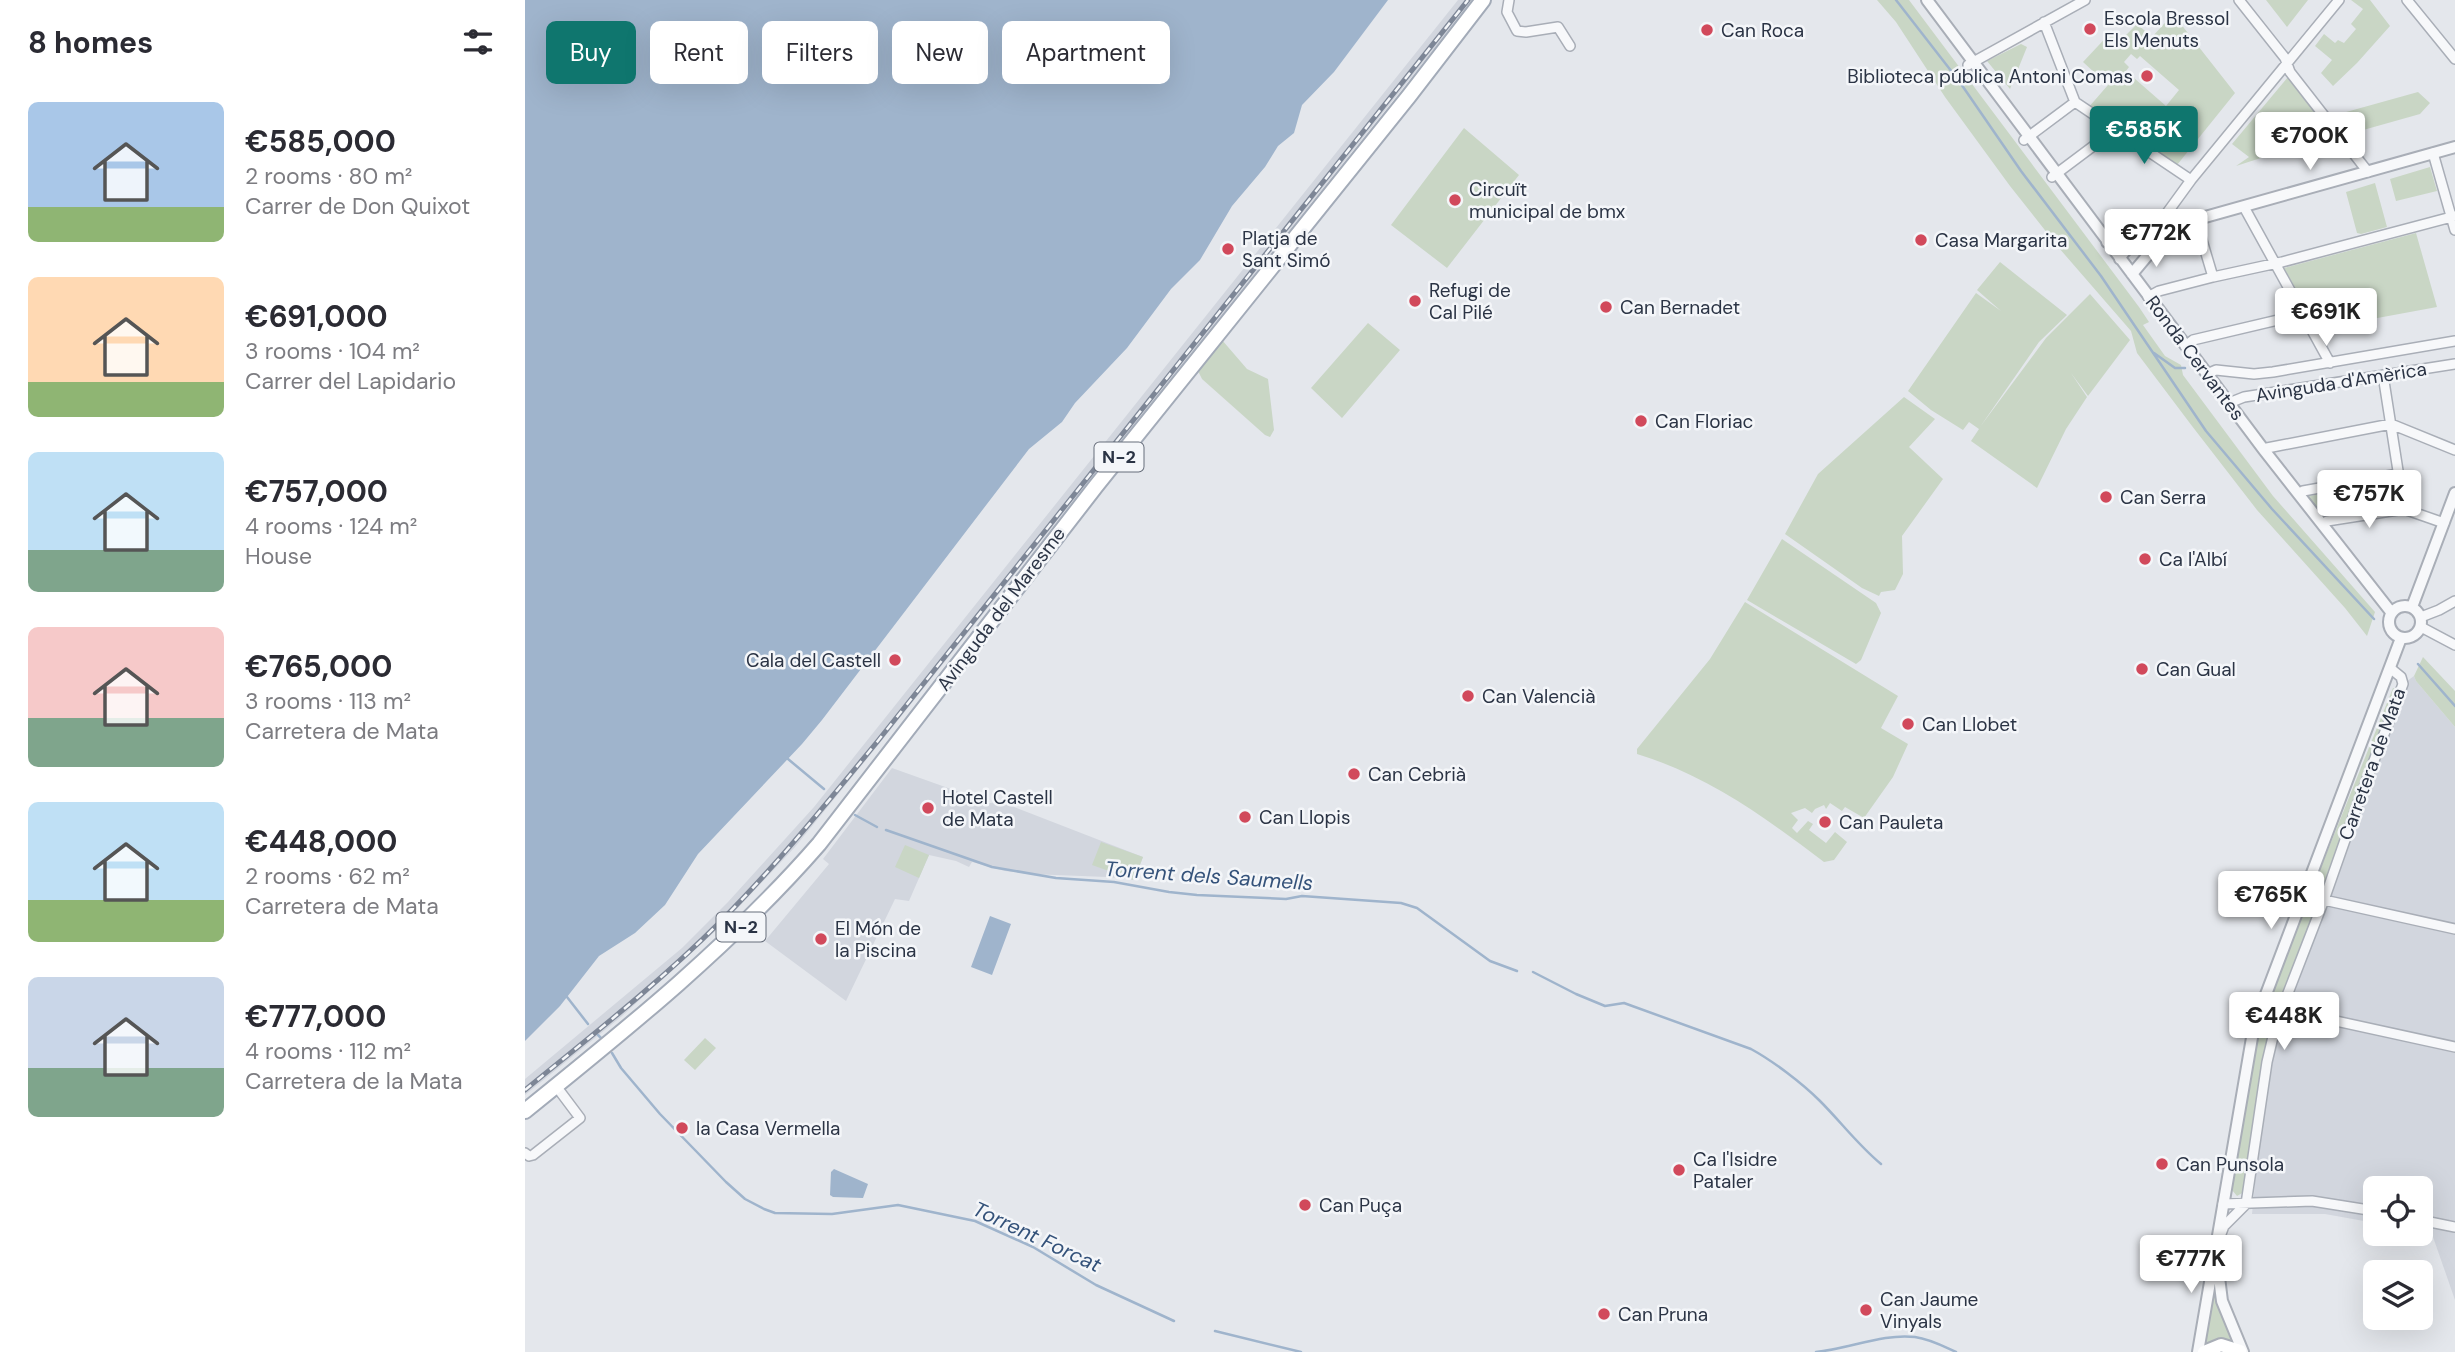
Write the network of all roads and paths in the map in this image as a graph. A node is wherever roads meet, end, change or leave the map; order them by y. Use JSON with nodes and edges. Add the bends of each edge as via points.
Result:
{"nodes":[{"id":1,"x":1509,"y":0,"type":"edge"},
{"id":2,"x":1927,"y":0,"type":"edge"},
{"id":3,"x":2083,"y":0,"type":"edge"},
{"id":4,"x":2239,"y":0,"type":"edge"},
{"id":5,"x":2339,"y":0,"type":"edge"},
{"id":6,"x":2407,"y":0,"type":"edge"},
{"id":7,"x":1489,"y":1,"type":"edge"},
{"id":8,"x":2044,"y":22,"type":"junction"},
{"id":9,"x":1570,"y":46,"type":"dead end"},
{"id":10,"x":2455,"y":59,"type":"edge"},
{"id":11,"x":1970,"y":63,"type":"junction"},
{"id":12,"x":2287,"y":64,"type":"junction"},
{"id":13,"x":2075,"y":102,"type":"junction"},
{"id":14,"x":2113,"y":128,"type":"junction"},
{"id":15,"x":2026,"y":138,"type":"junction"},
{"id":16,"x":2455,"y":147,"type":"edge"},
{"id":17,"x":2433,"y":153,"type":"junction"},
{"id":18,"x":2368,"y":172,"type":"junction"},
{"id":19,"x":2054,"y":175,"type":"junction"},
{"id":20,"x":2191,"y":180,"type":"junction"},
{"id":21,"x":2243,"y":207,"type":"junction"},
{"id":22,"x":2453,"y":216,"type":"edge"},
{"id":23,"x":2196,"y":220,"type":"junction"},
{"id":24,"x":2173,"y":226,"type":"junction"},
{"id":25,"x":2455,"y":230,"type":"edge"},
{"id":26,"x":2151,"y":235,"type":"junction"},
{"id":27,"x":2107,"y":242,"type":"junction"},
{"id":28,"x":2120,"y":259,"type":"junction"},
{"id":29,"x":2275,"y":263,"type":"junction"},
{"id":30,"x":2132,"y":274,"type":"junction"},
{"id":31,"x":2213,"y":277,"type":"junction"},
{"id":32,"x":2148,"y":297,"type":"junction"},
{"id":33,"x":2302,"y":314,"type":"junction"},
{"id":34,"x":2455,"y":341,"type":"edge"},
{"id":35,"x":2185,"y":346,"type":"junction"},
{"id":36,"x":2330,"y":363,"type":"junction"},
{"id":37,"x":2455,"y":364,"type":"edge"},
{"id":38,"x":2207,"y":374,"type":"junction"},
{"id":39,"x":2383,"y":375,"type":"junction"},
{"id":40,"x":2229,"y":403,"type":"junction"},
{"id":41,"x":2391,"y":424,"type":"junction"},
{"id":42,"x":2264,"y":450,"type":"junction"},
{"id":43,"x":2455,"y":450,"type":"edge"},
{"id":44,"x":2398,"y":474,"type":"junction"},
{"id":45,"x":2455,"y":493,"type":"edge"},
{"id":46,"x":2300,"y":495,"type":"junction"},
{"id":47,"x":2404,"y":509,"type":"junction"},
{"id":48,"x":2449,"y":518,"type":"edge"},
{"id":49,"x":2323,"y":525,"type":"junction"},
{"id":50,"x":2455,"y":601,"type":"edge"},
{"id":51,"x":2412,"y":607,"type":"junction"},
{"id":52,"x":2391,"y":612,"type":"junction"},
{"id":53,"x":2421,"y":622,"type":"junction"},
{"id":54,"x":2401,"y":638,"type":"junction"},
{"id":55,"x":2455,"y":645,"type":"edge"},
{"id":56,"x":2390,"y":668,"type":"junction"},
{"id":57,"x":2303,"y":893,"type":"junction"},
{"id":58,"x":2324,"y":900,"type":"junction"},
{"id":59,"x":2455,"y":929,"type":"edge"},
{"id":60,"x":2281,"y":1009,"type":"junction"},
{"id":61,"x":2455,"y":1047,"type":"edge"},
{"id":62,"x":556,"y":1086,"type":"junction"},
{"id":63,"x":525,"y":1111,"type":"edge"},
{"id":64,"x":525,"y":1153,"type":"edge"},
{"id":65,"x":2246,"y":1203,"type":"junction"},
{"id":66,"x":2224,"y":1204,"type":"junction"},
{"id":67,"x":2363,"y":1209,"type":"edge"},
{"id":68,"x":2433,"y":1223,"type":"edge"},
{"id":69,"x":2455,"y":1227,"type":"edge"},
{"id":70,"x":2217,"y":1244,"type":"junction"},
{"id":71,"x":2198,"y":1352,"type":"edge"},
{"id":72,"x":2204,"y":1352,"type":"edge"},
{"id":73,"x":2242,"y":1352,"type":"edge"}],
"edges":[{"from":1,"to":9,"type":"street","via":[[1507,12],[1517,31],[1558,27]]},
{"from":2,"to":11,"type":"street","name":"Ronda Cervantes"},
{"from":3,"to":8,"type":"street"},
{"from":4,"to":12,"type":"street"},
{"from":5,"to":12,"type":"street"},
{"from":6,"to":10,"type":"street"},
{"from":7,"to":62,"type":"main road","name":"Avinguda del Maresme","number":"N-2","via":[[1096,486],[819,844],[716,950]]},
{"from":8,"to":11,"type":"street"},
{"from":8,"to":13,"type":"street"},
{"from":11,"to":15,"type":"street","name":"Ronda Cervantes"},
{"from":12,"to":18,"type":"street"},
{"from":12,"to":20,"type":"street"},
{"from":13,"to":14,"type":"street"},
{"from":13,"to":15,"type":"street"},
{"from":14,"to":19,"type":"street"},
{"from":14,"to":20,"type":"street"},
{"from":15,"to":19,"type":"street","name":"Ronda Cervantes"},
{"from":16,"to":17,"type":"street"},
{"from":17,"to":18,"type":"street"},
{"from":17,"to":22,"type":"street"},
{"from":18,"to":21,"type":"street"},
{"from":19,"to":27,"type":"street","name":"Ronda Cervantes"},
{"from":20,"to":26,"type":"street"},
{"from":21,"to":23,"type":"street"},
{"from":21,"to":29,"type":"street"},
{"from":22,"to":25,"type":"street"},
{"from":22,"to":29,"type":"street"},
{"from":23,"to":24,"type":"street"},
{"from":23,"to":31,"type":"street"},
{"from":24,"to":26,"type":"street"},
{"from":24,"to":30,"type":"street"},
{"from":26,"to":27,"type":"street"},
{"from":26,"to":28,"type":"street","via":[[2126,249]]},
{"from":27,"to":28,"type":"street","name":"Ronda Cervantes"},
{"from":28,"to":30,"type":"street","name":"Ronda Cervantes"},
{"from":29,"to":31,"type":"street"},
{"from":29,"to":33,"type":"street"},
{"from":30,"to":32,"type":"street","name":"Ronda Cervantes"},
{"from":31,"to":32,"type":"street"},
{"from":32,"to":35,"type":"street","name":"Ronda Cervantes"},
{"from":33,"to":35,"type":"street","via":[[2193,340]]},
{"from":33,"to":36,"type":"street"},
{"from":34,"to":36,"type":"street","name":"Avinguda d'Amèrica"},
{"from":35,"to":38,"type":"street","name":"Ronda Cervantes"},
{"from":36,"to":38,"type":"street","name":"Avinguda d'Amèrica","via":[[2254,374],[2215,370]]},
{"from":37,"to":39,"type":"street","name":"Avinguda d'Amèrica"},
{"from":38,"to":40,"type":"street","name":"Ronda Cervantes"},
{"from":39,"to":40,"type":"street","name":"Avinguda d'Amèrica"},
{"from":39,"to":41,"type":"street"},
{"from":40,"to":42,"type":"street","name":"Ronda Cervantes"},
{"from":41,"to":42,"type":"street"},
{"from":41,"to":43,"type":"street"},
{"from":41,"to":44,"type":"street"},
{"from":42,"to":46,"type":"street","name":"Ronda Cervantes"},
{"from":44,"to":46,"type":"street"},
{"from":44,"to":47,"type":"street"},
{"from":45,"to":48,"type":"street"},
{"from":46,"to":49,"type":"street","name":"Ronda Cervantes"},
{"from":47,"to":48,"type":"street"},
{"from":47,"to":49,"type":"street"},
{"from":48,"to":51,"type":"street"},
{"from":49,"to":52,"type":"street","name":"Ronda Cervantes"},
{"from":50,"to":53,"type":"street"},
{"from":51,"to":52,"type":"street"},
{"from":51,"to":53,"type":"street"},
{"from":52,"to":54,"type":"street","via":[[2390,629]]},
{"from":53,"to":54,"type":"street","via":[[2413,636]]},
{"from":53,"to":55,"type":"street"},
{"from":54,"to":56,"type":"street","name":"Carretera de Mata"},
{"from":56,"to":57,"type":"street","name":"Carretera de Mata"},
{"from":56,"to":58,"type":"street","name":"Carretera de Mata","via":[[2403,684]]},
{"from":57,"to":58,"type":"street"},
{"from":57,"to":66,"type":"street","name":"Carretera de Mata","via":[[2253,1026]]},
{"from":58,"to":59,"type":"street"},
{"from":58,"to":60,"type":"street","name":"Carretera de Mata"},
{"from":60,"to":61,"type":"street"},
{"from":60,"to":65,"type":"street","name":"Carretera de Mata","via":[[2267,1062]]},
{"from":62,"to":63,"type":"main road","name":"Avinguda del Maresme","number":"N-2"},
{"from":62,"to":64,"type":"street","via":[[580,1118],[533,1155]]},
{"from":65,"to":66,"type":"street"},
{"from":65,"to":67,"type":"street","via":[[2312,1201]]},
{"from":65,"to":70,"type":"street","via":[[2224,1226]]},
{"from":66,"to":70,"type":"street","name":"Carretera de Mata"},
{"from":68,"to":69,"type":"street"},
{"from":70,"to":71,"type":"street"},
{"from":70,"to":73,"type":"street","via":[[2220,1293]]},
{"from":72,"to":73,"type":"main road","via":[[2221,1345]]}]}
